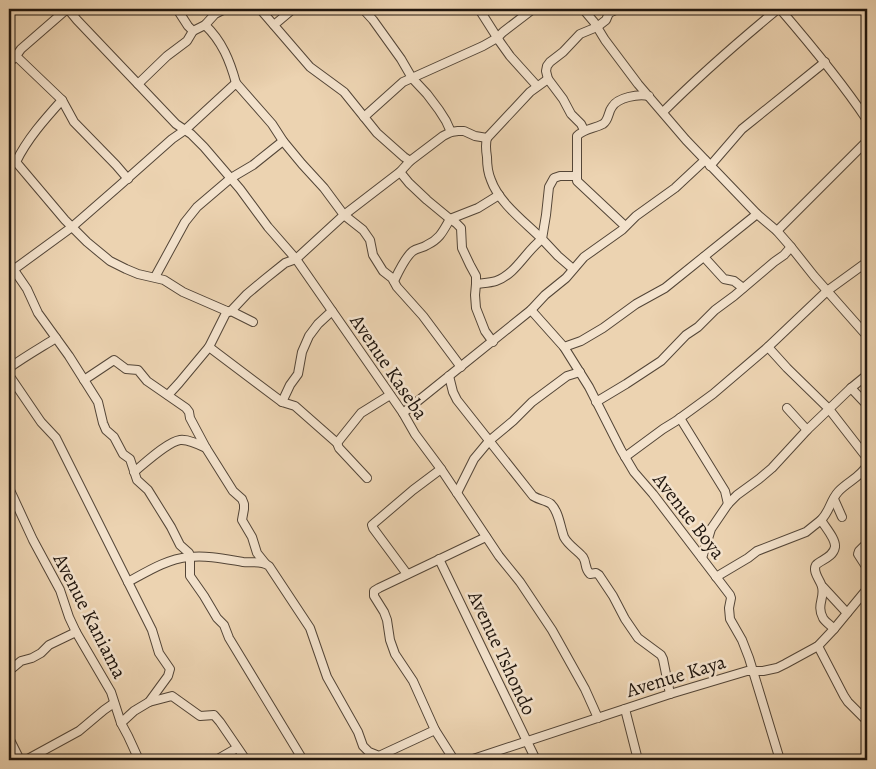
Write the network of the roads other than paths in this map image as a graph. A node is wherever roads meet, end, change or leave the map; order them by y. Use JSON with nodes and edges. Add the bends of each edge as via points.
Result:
{"nodes":[{"id":1,"x":68,"y":9,"type":"edge"},
{"id":2,"x":177,"y":9,"type":"edge"},
{"id":3,"x":226,"y":9,"type":"edge"},
{"id":4,"x":260,"y":9,"type":"edge"},
{"id":5,"x":293,"y":9,"type":"edge"},
{"id":6,"x":363,"y":9,"type":"edge"},
{"id":7,"x":479,"y":9,"type":"edge"},
{"id":8,"x":533,"y":9,"type":"edge"},
{"id":9,"x":583,"y":9,"type":"edge"},
{"id":10,"x":618,"y":9,"type":"edge"},
{"id":11,"x":779,"y":9,"type":"edge"},
{"id":12,"x":204,"y":25,"type":"junction"},
{"id":13,"x":274,"y":25,"type":"junction"},
{"id":14,"x":597,"y":27,"type":"junction"},
{"id":15,"x":193,"y":31,"type":"junction"},
{"id":16,"x":497,"y":38,"type":"junction"},
{"id":17,"x":16,"y":56,"type":"junction"},
{"id":18,"x":825,"y":62,"type":"junction"},
{"id":19,"x":9,"y":63,"type":"edge"},
{"id":20,"x":412,"y":78,"type":"junction"},
{"id":21,"x":548,"y":78,"type":"junction"},
{"id":22,"x":236,"y":83,"type":"junction"},
{"id":23,"x":138,"y":84,"type":"junction"},
{"id":24,"x":638,"y":84,"type":"junction"},
{"id":25,"x":537,"y":86,"type":"junction"},
{"id":26,"x":635,"y":95,"type":"junction"},
{"id":27,"x":648,"y":96,"type":"junction"},
{"id":28,"x":62,"y":100,"type":"junction"},
{"id":29,"x":663,"y":112,"type":"junction"},
{"id":30,"x":364,"y":117,"type":"junction"},
{"id":31,"x":867,"y":119,"type":"edge"},
{"id":32,"x":185,"y":130,"type":"junction"},
{"id":33,"x":584,"y":130,"type":"junction"},
{"id":34,"x":451,"y":132,"type":"junction"},
{"id":35,"x":487,"y":138,"type":"junction"},
{"id":36,"x":283,"y":141,"type":"junction"},
{"id":37,"x":867,"y":141,"type":"edge"},
{"id":38,"x":9,"y":156,"type":"edge"},
{"id":39,"x":410,"y":160,"type":"junction"},
{"id":40,"x":16,"y":162,"type":"junction"},
{"id":41,"x":707,"y":163,"type":"junction"},
{"id":42,"x":400,"y":172,"type":"junction"},
{"id":43,"x":576,"y":176,"type":"junction"},
{"id":44,"x":231,"y":178,"type":"junction"},
{"id":45,"x":128,"y":179,"type":"junction"},
{"id":46,"x":499,"y":195,"type":"junction"},
{"id":47,"x":757,"y":214,"type":"junction"},
{"id":48,"x":344,"y":215,"type":"junction"},
{"id":49,"x":450,"y":219,"type":"junction"},
{"id":50,"x":625,"y":226,"type":"junction"},
{"id":51,"x":72,"y":227,"type":"junction"},
{"id":52,"x":777,"y":232,"type":"junction"},
{"id":53,"x":542,"y":239,"type":"junction"},
{"id":54,"x":791,"y":247,"type":"junction"},
{"id":55,"x":704,"y":257,"type":"junction"},
{"id":56,"x":296,"y":259,"type":"junction"},
{"id":57,"x":867,"y":262,"type":"edge"},
{"id":58,"x":11,"y":269,"type":"edge"},
{"id":59,"x":573,"y":269,"type":"junction"},
{"id":60,"x":155,"y":277,"type":"junction"},
{"id":61,"x":394,"y":281,"type":"junction"},
{"id":62,"x":476,"y":284,"type":"junction"},
{"id":63,"x":743,"y":288,"type":"junction"},
{"id":64,"x":827,"y":291,"type":"junction"},
{"id":65,"x":531,"y":310,"type":"junction"},
{"id":66,"x":229,"y":311,"type":"junction"},
{"id":67,"x":332,"y":311,"type":"junction"},
{"id":68,"x":253,"y":322,"type":"dead end"},
{"id":69,"x":867,"y":336,"type":"edge"},
{"id":70,"x":56,"y":338,"type":"junction"},
{"id":71,"x":493,"y":342,"type":"junction"},
{"id":72,"x":209,"y":347,"type":"junction"},
{"id":73,"x":564,"y":347,"type":"junction"},
{"id":74,"x":768,"y":347,"type":"junction"},
{"id":75,"x":461,"y":366,"type":"junction"},
{"id":76,"x":9,"y":368,"type":"edge"},
{"id":77,"x":580,"y":372,"type":"junction"},
{"id":78,"x":9,"y":375,"type":"edge"},
{"id":79,"x":867,"y":375,"type":"edge"},
{"id":80,"x":449,"y":376,"type":"junction"},
{"id":81,"x":84,"y":380,"type":"junction"},
{"id":82,"x":851,"y":388,"type":"junction"},
{"id":83,"x":168,"y":395,"type":"junction"},
{"id":84,"x":390,"y":395,"type":"junction"},
{"id":85,"x":282,"y":402,"type":"junction"},
{"id":86,"x":596,"y":402,"type":"junction"},
{"id":87,"x":867,"y":405,"type":"edge"},
{"id":88,"x":787,"y":408,"type":"dead end"},
{"id":89,"x":829,"y":409,"type":"junction"},
{"id":90,"x":403,"y":413,"type":"junction"},
{"id":91,"x":680,"y":418,"type":"junction"},
{"id":92,"x":807,"y":430,"type":"junction"},
{"id":93,"x":489,"y":441,"type":"junction"},
{"id":94,"x":337,"y":443,"type":"junction"},
{"id":95,"x":206,"y":448,"type":"junction"},
{"id":96,"x":625,"y":457,"type":"junction"},
{"id":97,"x":867,"y":458,"type":"edge"},
{"id":98,"x":867,"y":467,"type":"edge"},
{"id":99,"x":441,"y":469,"type":"junction"},
{"id":100,"x":134,"y":472,"type":"junction"},
{"id":101,"x":367,"y":478,"type":"dead end"},
{"id":102,"x":9,"y":488,"type":"edge"},
{"id":103,"x":457,"y":493,"type":"junction"},
{"id":104,"x":834,"y":499,"type":"junction"},
{"id":105,"x":11,"y":500,"type":"edge"},
{"id":106,"x":728,"y":504,"type":"junction"},
{"id":107,"x":842,"y":518,"type":"dead end"},
{"id":108,"x":821,"y":520,"type":"junction"},
{"id":109,"x":486,"y":537,"type":"junction"},
{"id":110,"x":867,"y":543,"type":"edge"},
{"id":111,"x":190,"y":557,"type":"junction"},
{"id":112,"x":702,"y":558,"type":"junction"},
{"id":113,"x":439,"y":559,"type":"junction"},
{"id":114,"x":265,"y":563,"type":"junction"},
{"id":115,"x":867,"y":568,"type":"edge"},
{"id":116,"x":407,"y":574,"type":"junction"},
{"id":117,"x":716,"y":577,"type":"junction"},
{"id":118,"x":128,"y":582,"type":"junction"},
{"id":119,"x":822,"y":586,"type":"junction"},
{"id":120,"x":867,"y":588,"type":"edge"},
{"id":121,"x":847,"y":613,"type":"junction"},
{"id":122,"x":834,"y":629,"type":"junction"},
{"id":123,"x":76,"y":632,"type":"junction"},
{"id":124,"x":818,"y":646,"type":"junction"},
{"id":125,"x":9,"y":671,"type":"edge"},
{"id":126,"x":753,"y":671,"type":"junction"},
{"id":127,"x":164,"y":682,"type":"junction"},
{"id":128,"x":670,"y":694,"type":"junction"},
{"id":129,"x":172,"y":696,"type":"junction"},
{"id":130,"x":148,"y":702,"type":"junction"},
{"id":131,"x":114,"y":703,"type":"junction"},
{"id":132,"x":625,"y":709,"type":"junction"},
{"id":133,"x":598,"y":718,"type":"junction"},
{"id":134,"x":867,"y":721,"type":"edge"},
{"id":135,"x":121,"y":723,"type":"junction"},
{"id":136,"x":435,"y":730,"type":"junction"},
{"id":137,"x":9,"y":738,"type":"edge"},
{"id":138,"x":527,"y":742,"type":"junction"},
{"id":139,"x":237,"y":748,"type":"junction"},
{"id":140,"x":377,"y":758,"type":"edge"},
{"id":141,"x":20,"y":760,"type":"edge"},
{"id":142,"x":26,"y":760,"type":"edge"},
{"id":143,"x":139,"y":760,"type":"edge"},
{"id":144,"x":216,"y":760,"type":"edge"},
{"id":145,"x":246,"y":760,"type":"edge"},
{"id":146,"x":303,"y":760,"type":"edge"},
{"id":147,"x":454,"y":760,"type":"edge"},
{"id":148,"x":470,"y":760,"type":"edge"},
{"id":149,"x":536,"y":760,"type":"edge"},
{"id":150,"x":638,"y":760,"type":"edge"},
{"id":151,"x":780,"y":760,"type":"edge"}],
"edges":[{"from":1,"to":17,"type":"street"},
{"from":1,"to":23,"type":"street","name":"Avenue Kaseba"},
{"from":2,"to":15,"type":"street"},
{"from":3,"to":12,"type":"street"},
{"from":4,"to":13,"type":"street"},
{"from":5,"to":13,"type":"street"},
{"from":6,"to":20,"type":"street"},
{"from":7,"to":16,"type":"street"},
{"from":8,"to":16,"type":"street"},
{"from":9,"to":14,"type":"street"},
{"from":10,"to":14,"type":"street","via":[[609,13]]},
{"from":11,"to":18,"type":"street"},
{"from":11,"to":29,"type":"street","via":[[720,58]]},
{"from":12,"to":15,"type":"street"},
{"from":12,"to":22,"type":"street","via":[[223,47]]},
{"from":13,"to":30,"type":"street","via":[[310,67],[344,92]]},
{"from":14,"to":21,"type":"street","via":[[580,34],[550,62],[546,71]]},
{"from":14,"to":24,"type":"street"},
{"from":15,"to":23,"type":"street","via":[[187,41]]},
{"from":16,"to":20,"type":"street"},
{"from":16,"to":25,"type":"street"},
{"from":17,"to":19,"type":"street"},
{"from":17,"to":28,"type":"street"},
{"from":18,"to":31,"type":"street"},
{"from":18,"to":41,"type":"street","via":[[742,129]]},
{"from":20,"to":30,"type":"street","via":[[398,86]]},
{"from":20,"to":34,"type":"street","via":[[439,110]]},
{"from":21,"to":25,"type":"street"},
{"from":21,"to":33,"type":"street"},
{"from":22,"to":32,"type":"street"},
{"from":22,"to":36,"type":"street"},
{"from":23,"to":32,"type":"street","name":"Avenue Kaseba"},
{"from":24,"to":26,"type":"street"},
{"from":24,"to":27,"type":"street"},
{"from":25,"to":35,"type":"street"},
{"from":26,"to":27,"type":"street"},
{"from":26,"to":33,"type":"street","via":[[615,103],[601,125]]},
{"from":27,"to":29,"type":"street"},
{"from":28,"to":40,"type":"street","via":[[38,127]]},
{"from":28,"to":45,"type":"street","via":[[74,122]]},
{"from":29,"to":41,"type":"street"},
{"from":30,"to":39,"type":"street","via":[[382,139]]},
{"from":32,"to":44,"type":"street","name":"Avenue Kaseba"},
{"from":32,"to":45,"type":"street"},
{"from":33,"to":43,"type":"street","via":[[577,136]]},
{"from":34,"to":35,"type":"street"},
{"from":34,"to":39,"type":"street"},
{"from":35,"to":46,"type":"street","via":[[487,166]]},
{"from":36,"to":44,"type":"street"},
{"from":36,"to":48,"type":"street"},
{"from":37,"to":52,"type":"street"},
{"from":38,"to":40,"type":"street"},
{"from":39,"to":42,"type":"street"},
{"from":40,"to":51,"type":"street"},
{"from":41,"to":47,"type":"street"},
{"from":41,"to":50,"type":"street"},
{"from":42,"to":48,"type":"street"},
{"from":42,"to":49,"type":"street"},
{"from":43,"to":50,"type":"street","via":[[578,183]]},
{"from":43,"to":53,"type":"street","via":[[554,178],[549,187]]},
{"from":44,"to":56,"type":"street","name":"Avenue Kaseba"},
{"from":44,"to":60,"type":"street","via":[[186,222]]},
{"from":45,"to":51,"type":"street"},
{"from":46,"to":49,"type":"street"},
{"from":46,"to":53,"type":"street"},
{"from":47,"to":52,"type":"street"},
{"from":47,"to":55,"type":"street"},
{"from":48,"to":56,"type":"street"},
{"from":48,"to":61,"type":"street","via":[[363,230],[370,240],[373,255]]},
{"from":49,"to":61,"type":"street","via":[[437,239],[412,251]]},
{"from":49,"to":62,"type":"street","via":[[461,228],[462,248],[476,276]]},
{"from":50,"to":59,"type":"street"},
{"from":51,"to":58,"type":"street"},
{"from":51,"to":60,"type":"street","via":[[110,261],[138,274]]},
{"from":52,"to":54,"type":"street"},
{"from":53,"to":59,"type":"street"},
{"from":53,"to":62,"type":"street","via":[[511,273],[495,281]]},
{"from":54,"to":63,"type":"street"},
{"from":54,"to":64,"type":"street"},
{"from":55,"to":63,"type":"street","via":[[724,279]]},
{"from":55,"to":73,"type":"street","via":[[665,288],[603,328]]},
{"from":56,"to":66,"type":"street","via":[[280,267]]},
{"from":56,"to":67,"type":"street","name":"Avenue Kaseba"},
{"from":57,"to":64,"type":"street"},
{"from":58,"to":70,"type":"street"},
{"from":59,"to":65,"type":"street"},
{"from":60,"to":66,"type":"street"},
{"from":61,"to":75,"type":"street"},
{"from":62,"to":71,"type":"street","via":[[476,308]]},
{"from":63,"to":86,"type":"street","via":[[661,360]]},
{"from":64,"to":69,"type":"street"},
{"from":64,"to":74,"type":"street"},
{"from":65,"to":71,"type":"street"},
{"from":65,"to":73,"type":"street","name":"Avenue Boya"},
{"from":66,"to":68,"type":"street"},
{"from":66,"to":72,"type":"street"},
{"from":67,"to":84,"type":"street","name":"Avenue Kaseba"},
{"from":67,"to":85,"type":"street","via":[[309,336],[298,374]]},
{"from":70,"to":76,"type":"street"},
{"from":70,"to":81,"type":"street"},
{"from":71,"to":75,"type":"street"},
{"from":72,"to":83,"type":"street"},
{"from":72,"to":85,"type":"street"},
{"from":73,"to":77,"type":"street","name":"Avenue Boya"},
{"from":74,"to":89,"type":"street"},
{"from":74,"to":91,"type":"street"},
{"from":75,"to":80,"type":"street"},
{"from":77,"to":86,"type":"street","name":"Avenue Boya"},
{"from":77,"to":93,"type":"street","via":[[567,376],[532,402]]},
{"from":78,"to":118,"type":"street","via":[[56,438]]},
{"from":79,"to":82,"type":"street"},
{"from":80,"to":90,"type":"street"},
{"from":80,"to":93,"type":"street","via":[[457,400]]},
{"from":81,"to":83,"type":"street","via":[[114,360],[126,369],[138,370],[147,381]]},
{"from":81,"to":100,"type":"street","via":[[98,402],[106,430],[130,459]]},
{"from":82,"to":87,"type":"street"},
{"from":82,"to":89,"type":"street"},
{"from":83,"to":95,"type":"street","via":[[189,412]]},
{"from":84,"to":90,"type":"street","name":"Avenue Kaseba"},
{"from":84,"to":94,"type":"street","via":[[361,413]]},
{"from":85,"to":94,"type":"street","via":[[295,406]]},
{"from":86,"to":96,"type":"street","name":"Avenue Boya"},
{"from":88,"to":92,"type":"street"},
{"from":89,"to":92,"type":"street"},
{"from":89,"to":97,"type":"street"},
{"from":90,"to":99,"type":"street","name":"Avenue Kaseba"},
{"from":91,"to":96,"type":"street"},
{"from":91,"to":106,"type":"street","via":[[725,491]]},
{"from":92,"to":106,"type":"street","via":[[772,468]]},
{"from":93,"to":103,"type":"street","via":[[474,459]]},
{"from":93,"to":128,"type":"street","via":[[533,496],[553,506],[565,538],[583,557],[588,572],[599,574],[638,638],[661,655]]},
{"from":94,"to":101,"type":"street"},
{"from":95,"to":100,"type":"street","via":[[180,440]]},
{"from":95,"to":114,"type":"street","via":[[233,491],[242,499],[242,520]]},
{"from":96,"to":112,"type":"street","name":"Avenue Boya"},
{"from":98,"to":104,"type":"street"},
{"from":99,"to":103,"type":"street","name":"Avenue Kaseba"},
{"from":99,"to":116,"type":"street","via":[[372,525]]},
{"from":100,"to":111,"type":"street"},
{"from":102,"to":105,"type":"street","name":"Avenue Kaniama"},
{"from":103,"to":109,"type":"street","name":"Avenue Kaseba"},
{"from":104,"to":107,"type":"street"},
{"from":104,"to":108,"type":"street"},
{"from":105,"to":123,"type":"street","name":"Avenue Kaniama","via":[[60,590]]},
{"from":106,"to":112,"type":"street","via":[[711,529]]},
{"from":108,"to":117,"type":"street","via":[[806,532],[757,551]]},
{"from":108,"to":119,"type":"street","via":[[835,541],[834,551],[816,564],[815,572]]},
{"from":109,"to":113,"type":"street"},
{"from":109,"to":133,"type":"street","name":"Avenue Kaseba","via":[[552,630]]},
{"from":110,"to":115,"type":"street","via":[[858,554]]},
{"from":111,"to":114,"type":"street"},
{"from":111,"to":118,"type":"street","via":[[156,567]]},
{"from":111,"to":146,"type":"street","via":[[190,576],[224,625]]},
{"from":112,"to":117,"type":"street","name":"Avenue Boya"},
{"from":113,"to":116,"type":"street"},
{"from":113,"to":138,"type":"street","name":"Avenue Tshondo"},
{"from":114,"to":140,"type":"street","via":[[310,628],[327,677],[363,746]]},
{"from":116,"to":136,"type":"street","via":[[374,591],[374,596],[384,612],[396,654]]},
{"from":117,"to":126,"type":"street","name":"Avenue Boya","via":[[730,596],[730,619]]},
{"from":118,"to":127,"type":"street","via":[[152,630],[159,653],[170,670]]},
{"from":119,"to":121,"type":"street"},
{"from":119,"to":122,"type":"street","via":[[820,609],[823,619]]},
{"from":120,"to":121,"type":"street","name":"Avenue Kaya"},
{"from":121,"to":122,"type":"street","name":"Avenue Kaya"},
{"from":122,"to":124,"type":"street","name":"Avenue Kaya"},
{"from":123,"to":125,"type":"street","via":[[21,661]]},
{"from":123,"to":131,"type":"street","name":"Avenue Kaniama","via":[[111,692]]},
{"from":124,"to":126,"type":"street","name":"Avenue Kaya","via":[[777,668]]},
{"from":124,"to":134,"type":"street","via":[[844,696]]},
{"from":126,"to":128,"type":"street","name":"Avenue Kaya"},
{"from":126,"to":151,"type":"street","name":"Avenue Boya"},
{"from":127,"to":129,"type":"street"},
{"from":127,"to":130,"type":"street"},
{"from":128,"to":132,"type":"street","name":"Avenue Kaya"},
{"from":129,"to":130,"type":"street"},
{"from":129,"to":139,"type":"street","via":[[200,716],[217,717]]},
{"from":130,"to":135,"type":"street"},
{"from":131,"to":135,"type":"street","name":"Avenue Kaniama"},
{"from":131,"to":142,"type":"street","via":[[79,731]]},
{"from":132,"to":133,"type":"street","name":"Avenue Kaya"},
{"from":132,"to":150,"type":"street"},
{"from":133,"to":138,"type":"street","name":"Avenue Kaya"},
{"from":135,"to":143,"type":"street","name":"Avenue Kaniama"},
{"from":136,"to":140,"type":"street"},
{"from":136,"to":147,"type":"street"},
{"from":137,"to":141,"type":"street"},
{"from":138,"to":148,"type":"street","name":"Avenue Kaya"},
{"from":138,"to":149,"type":"street","name":"Avenue Tshondo"},
{"from":139,"to":144,"type":"street"},
{"from":139,"to":145,"type":"street"}]}
